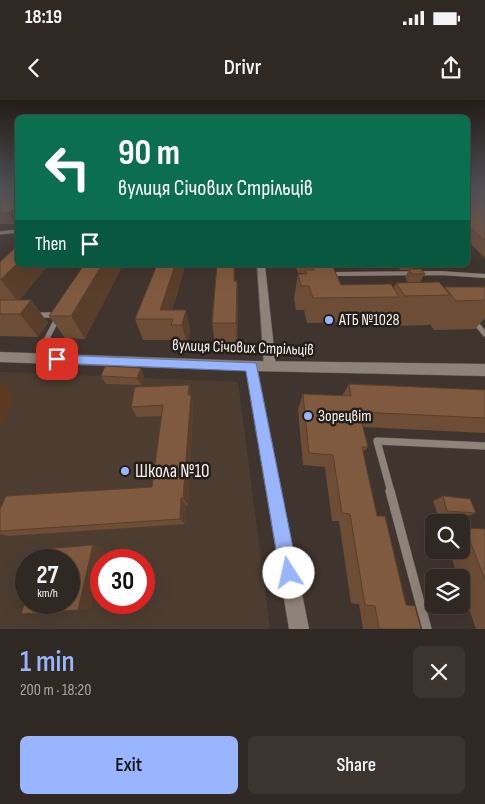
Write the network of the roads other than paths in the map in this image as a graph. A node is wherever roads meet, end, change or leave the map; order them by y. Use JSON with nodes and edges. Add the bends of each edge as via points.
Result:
{"nodes":[{"id":1,"x":15,"y":231,"type":"edge"},
{"id":2,"x":0,"y":233,"type":"edge"},
{"id":3,"x":261,"y":267,"type":"edge"},
{"id":4,"x":332,"y":267,"type":"edge"},
{"id":5,"x":335,"y":274,"type":"junction"},
{"id":6,"x":485,"y":276,"type":"edge"},
{"id":7,"x":339,"y":282,"type":"edge"},
{"id":8,"x":30,"y":314,"type":"edge"},
{"id":9,"x":470,"y":317,"type":"edge"},
{"id":10,"x":485,"y":334,"type":"edge"},
{"id":11,"x":0,"y":357,"type":"edge"},
{"id":12,"x":38,"y":358,"type":"junction"},
{"id":13,"x":252,"y":366,"type":"junction"},
{"id":14,"x":270,"y":367,"type":"junction"},
{"id":15,"x":485,"y":370,"type":"edge"},
{"id":16,"x":485,"y":446,"type":"edge"},
{"id":17,"x":299,"y":629,"type":"edge"},
{"id":18,"x":427,"y":629,"type":"edge"}],
"edges":[{"from":1,"to":2,"type":"lane"},
{"from":3,"to":14,"type":"street"},
{"from":4,"to":5,"type":"lane"},
{"from":5,"to":6,"type":"lane"},
{"from":5,"to":7,"type":"lane"},
{"from":8,"to":12,"type":"lane","via":[[59,315]]},
{"from":9,"to":10,"type":"lane"},
{"from":11,"to":12,"type":"street","name":"вулиця Січових Стрільців"},
{"from":12,"to":13,"type":"street","name":"вулиця Січових Стрільців"},
{"from":13,"to":14,"type":"street","name":"вулиця Січових Стрільців"},
{"from":13,"to":17,"type":"street"},
{"from":14,"to":15,"type":"street","name":"вулиця Січових Стрільців"},
{"from":16,"to":18,"type":"lane","via":[[377,441]]}]}
